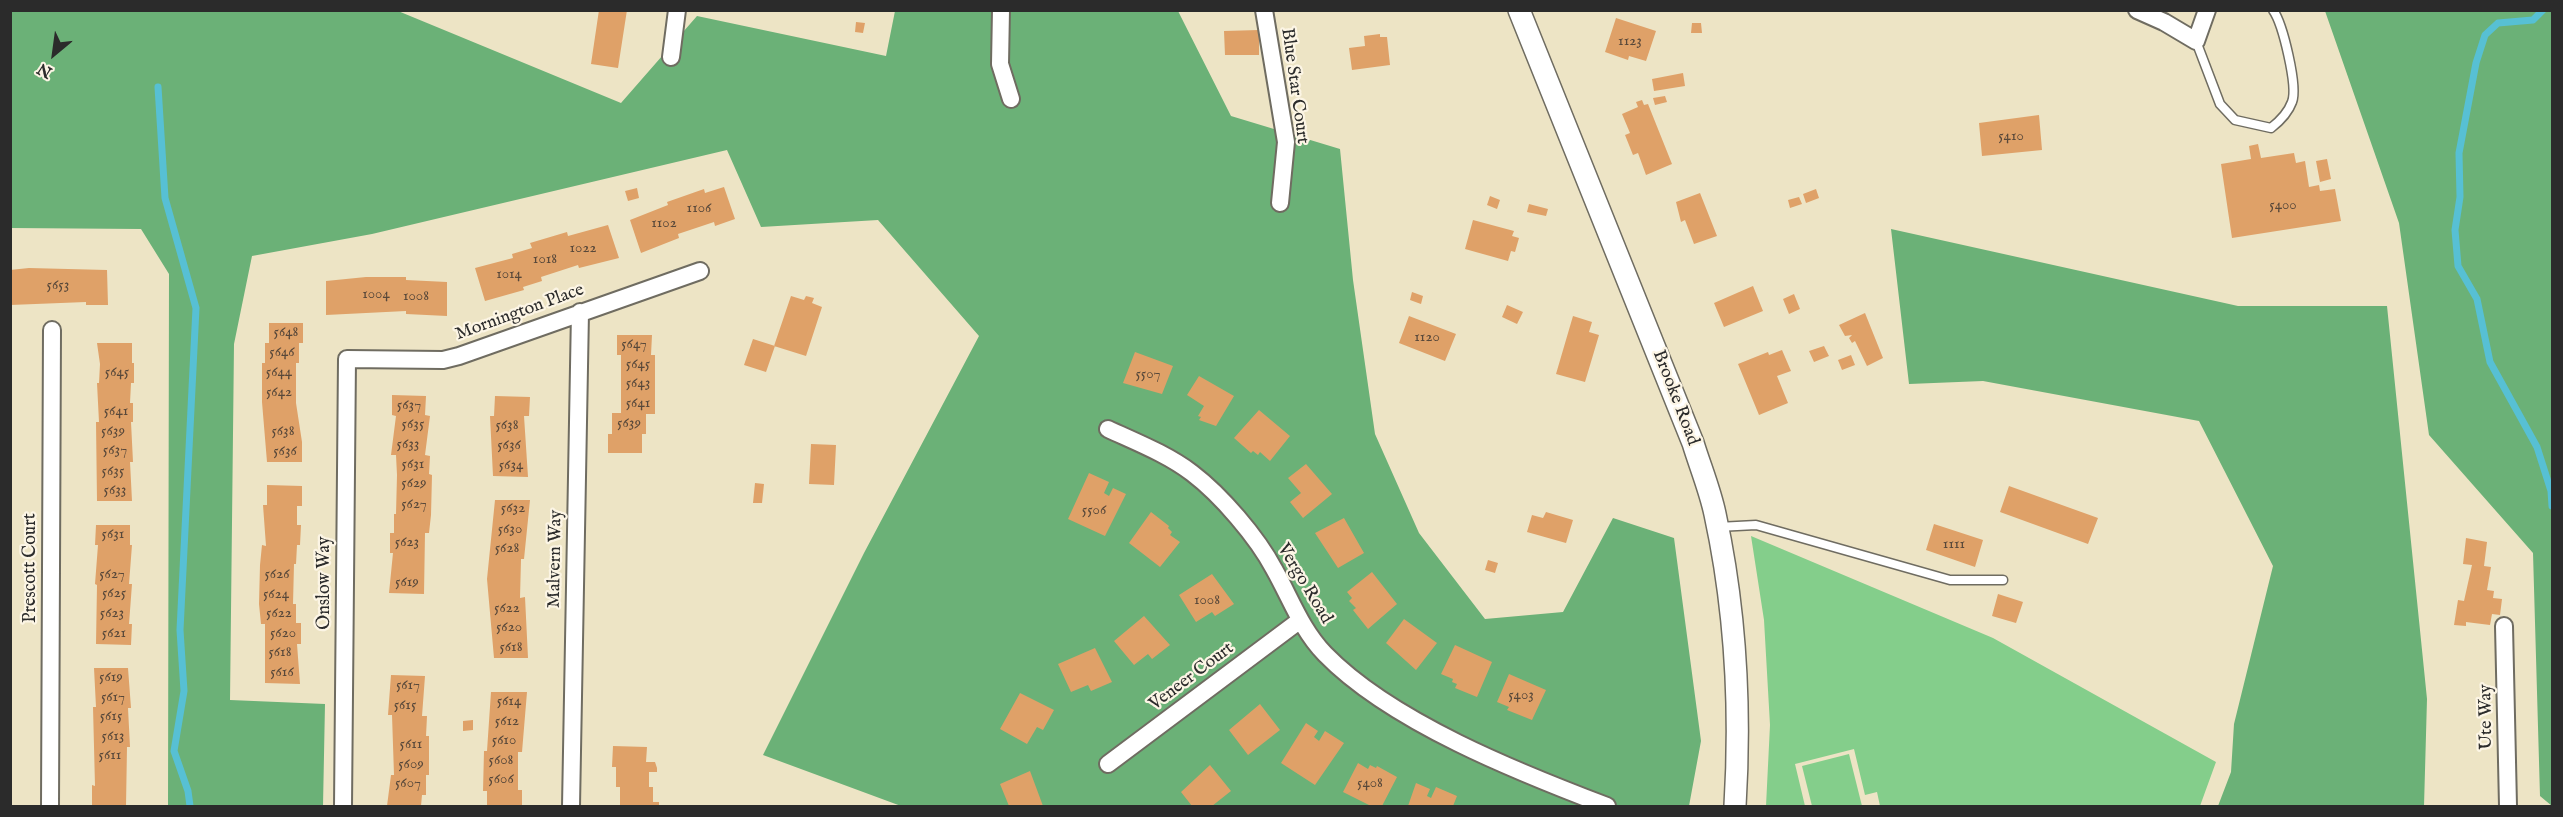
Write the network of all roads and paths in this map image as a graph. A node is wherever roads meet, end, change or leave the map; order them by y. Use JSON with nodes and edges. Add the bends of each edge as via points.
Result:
{"nodes":[{"id":1,"x":677,"y":10,"type":"edge"},
{"id":2,"x":1001,"y":10,"type":"edge"},
{"id":3,"x":1264,"y":10,"type":"edge"},
{"id":4,"x":1520,"y":10,"type":"edge"},
{"id":5,"x":2137,"y":10,"type":"edge"},
{"id":6,"x":2207,"y":10,"type":"edge"},
{"id":7,"x":2273,"y":10,"type":"edge"},
{"id":8,"x":2196,"y":41,"type":"junction"},
{"id":9,"x":671,"y":57,"type":"dead end"},
{"id":10,"x":1011,"y":99,"type":"dead end"},
{"id":11,"x":1280,"y":203,"type":"dead end"},
{"id":12,"x":700,"y":271,"type":"dead end"},
{"id":13,"x":580,"y":312,"type":"junction"},
{"id":14,"x":52,"y":330,"type":"dead end"},
{"id":15,"x":347,"y":359,"type":"joint"},
{"id":16,"x":1108,"y":429,"type":"dead end"},
{"id":17,"x":1717,"y":527,"type":"junction"},
{"id":18,"x":2003,"y":580,"type":"dead end"},
{"id":19,"x":1299,"y":621,"type":"junction"},
{"id":20,"x":2504,"y":626,"type":"dead end"},
{"id":21,"x":1108,"y":764,"type":"dead end"},
{"id":22,"x":50,"y":807,"type":"edge"},
{"id":23,"x":343,"y":807,"type":"edge"},
{"id":24,"x":571,"y":807,"type":"edge"},
{"id":25,"x":1607,"y":807,"type":"edge"},
{"id":26,"x":1736,"y":807,"type":"edge"},
{"id":27,"x":2508,"y":807,"type":"edge"}],
"edges":[{"from":1,"to":9,"type":"street"},
{"from":2,"to":10,"type":"street","via":[[1000,64]]},
{"from":3,"to":11,"type":"street","name":"Blue Star Court","via":[[1286,142]]},
{"from":4,"to":17,"type":"street","name":"Brooke Road","via":[[1693,443]]},
{"from":5,"to":8,"type":"street"},
{"from":6,"to":8,"type":"street"},
{"from":7,"to":8,"type":"lane","via":[[2283,34],[2293,100],[2283,119],[2271,128],[2235,120],[2220,104]]},
{"from":12,"to":13,"type":"street","name":"Mornington Place"},
{"from":13,"to":15,"type":"street","name":"Mornington Place","via":[[442,360]]},
{"from":13,"to":24,"type":"street","name":"Malvern Way"},
{"from":14,"to":22,"type":"street","name":"Prescott Court"},
{"from":15,"to":23,"type":"street","name":"Onslow Way"},
{"from":16,"to":19,"type":"street","name":"Vergo Road","via":[[1193,473],[1238,519],[1274,568]]},
{"from":17,"to":18,"type":"lane","via":[[1756,525],[1950,580]]},
{"from":17,"to":26,"type":"street","name":"Brooke Road","via":[[1733,612]]},
{"from":19,"to":21,"type":"street","name":"Veneer Court"},
{"from":19,"to":25,"type":"street","name":"Vergo Road","via":[[1326,655],[1372,694],[1432,729]]},
{"from":20,"to":27,"type":"street","name":"Ute Way"}]}
